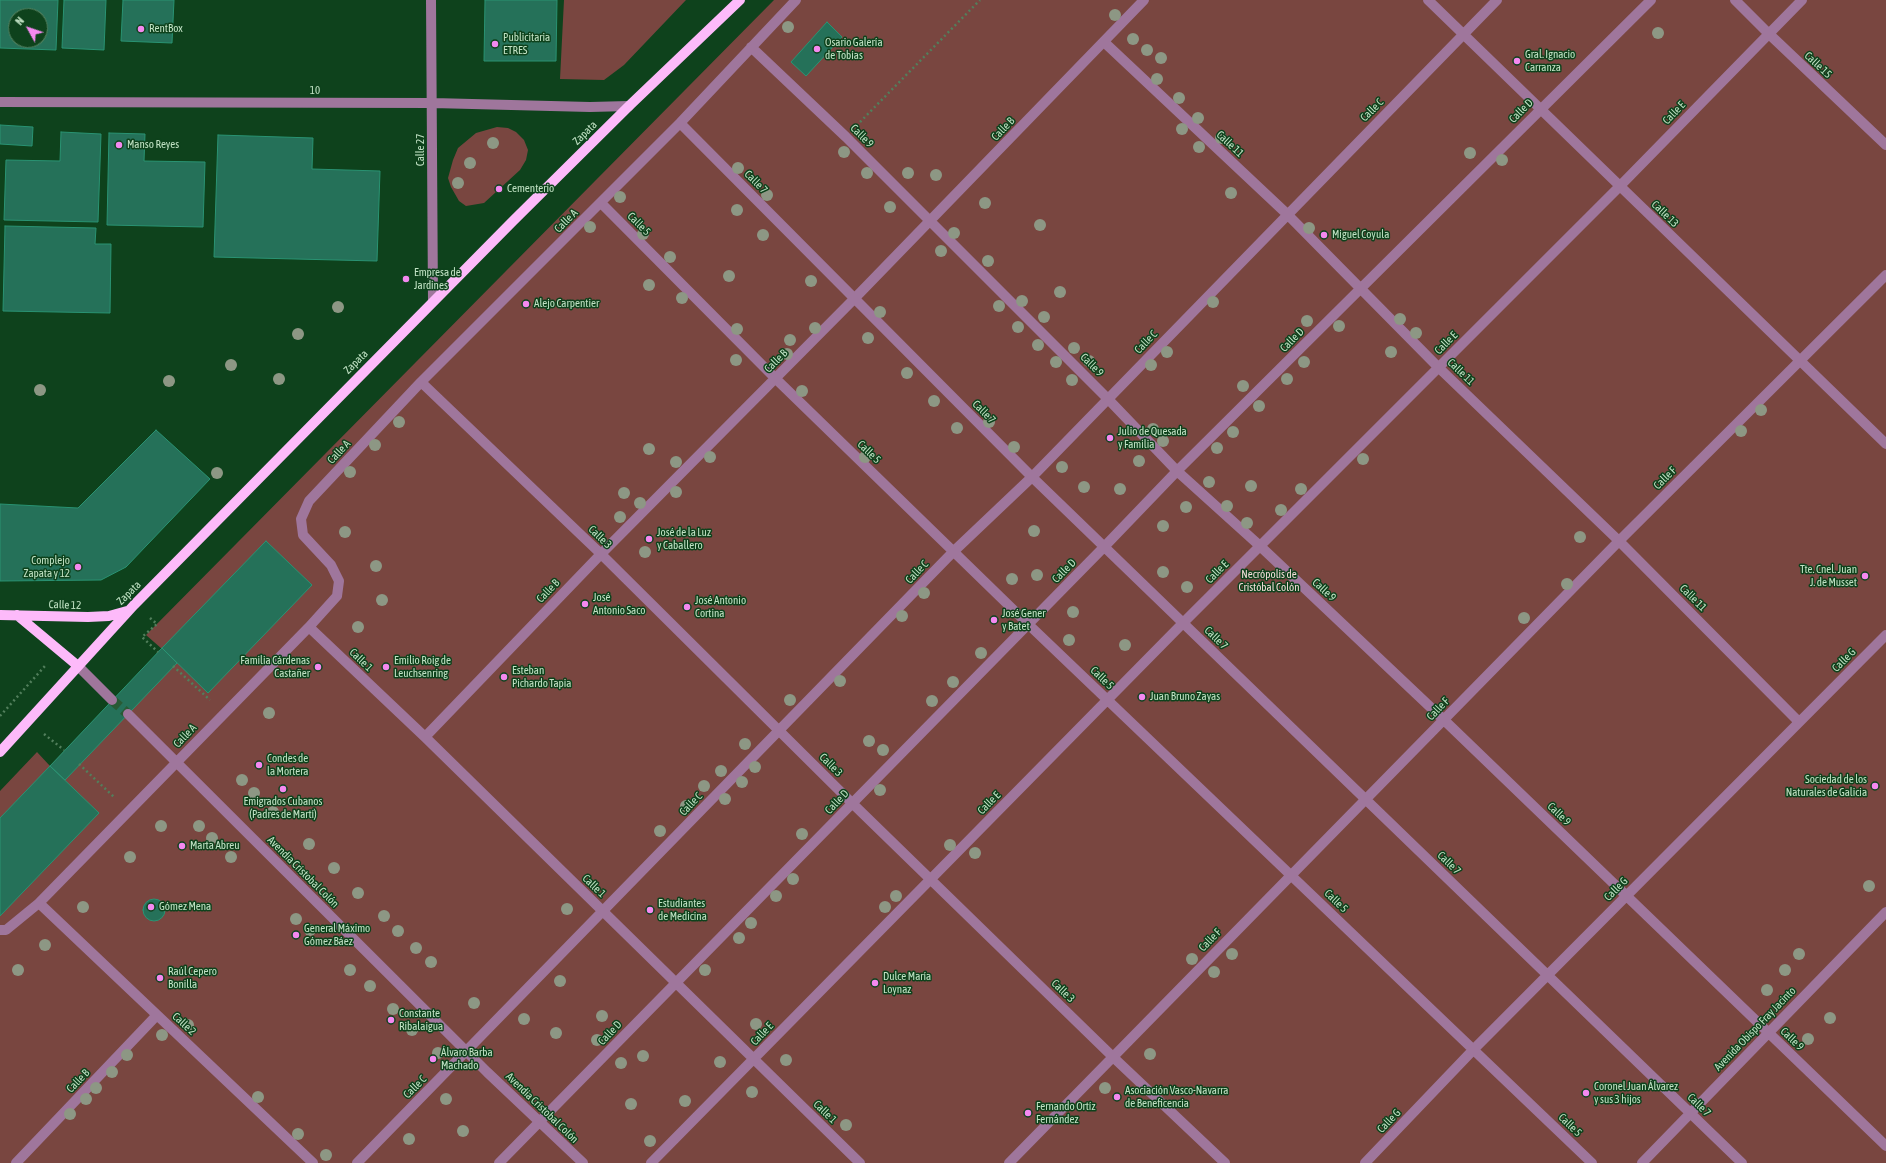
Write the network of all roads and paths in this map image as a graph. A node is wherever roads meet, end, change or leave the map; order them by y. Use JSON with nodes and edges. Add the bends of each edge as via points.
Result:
{"nodes":[{"id":1,"x":431,"y":0,"type":"edge"},
{"id":2,"x":740,"y":0,"type":"edge"},
{"id":3,"x":796,"y":0,"type":"edge"},
{"id":4,"x":980,"y":0,"type":"edge"},
{"id":5,"x":1144,"y":0,"type":"edge"},
{"id":6,"x":1428,"y":0,"type":"edge"},
{"id":7,"x":1497,"y":0,"type":"edge"},
{"id":8,"x":1651,"y":0,"type":"edge"},
{"id":9,"x":1735,"y":0,"type":"edge"},
{"id":10,"x":1802,"y":0,"type":"edge"},
{"id":11,"x":1463,"y":34,"type":"junction"},
{"id":12,"x":1768,"y":34,"type":"junction"},
{"id":13,"x":1104,"y":42,"type":"junction"},
{"id":14,"x":751,"y":47,"type":"junction"},
{"id":15,"x":0,"y":102,"type":"edge"},
{"id":16,"x":433,"y":103,"type":"junction"},
{"id":17,"x":629,"y":106,"type":"junction"},
{"id":18,"x":1540,"y":109,"type":"junction"},
{"id":19,"x":680,"y":123,"type":"junction"},
{"id":20,"x":846,"y":137,"type":"junction"},
{"id":21,"x":1886,"y":145,"type":"edge"},
{"id":22,"x":1618,"y":186,"type":"junction"},
{"id":23,"x":601,"y":203,"type":"junction"},
{"id":24,"x":1287,"y":214,"type":"junction"},
{"id":25,"x":930,"y":221,"type":"junction"},
{"id":26,"x":1886,"y":275,"type":"edge"},
{"id":27,"x":1361,"y":289,"type":"junction"},
{"id":28,"x":854,"y":299,"type":"junction"},
{"id":29,"x":433,"y":301,"type":"junction"},
{"id":30,"x":1799,"y":361,"type":"junction"},
{"id":31,"x":1438,"y":367,"type":"junction"},
{"id":32,"x":776,"y":378,"type":"junction"},
{"id":33,"x":421,"y":382,"type":"junction"},
{"id":34,"x":1108,"y":399,"type":"junction"},
{"id":35,"x":1886,"y":444,"type":"edge"},
{"id":36,"x":1177,"y":471,"type":"junction"},
{"id":37,"x":1032,"y":477,"type":"junction"},
{"id":38,"x":1619,"y":541,"type":"junction"},
{"id":39,"x":1260,"y":546,"type":"junction"},
{"id":40,"x":1104,"y":547,"type":"junction"},
{"id":41,"x":953,"y":552,"type":"junction"},
{"id":42,"x":601,"y":554,"type":"junction"},
{"id":43,"x":128,"y":611,"type":"junction"},
{"id":44,"x":0,"y":615,"type":"edge"},
{"id":45,"x":17,"y":615,"type":"junction"},
{"id":46,"x":1184,"y":623,"type":"junction"},
{"id":47,"x":1028,"y":624,"type":"junction"},
{"id":48,"x":309,"y":627,"type":"junction"},
{"id":49,"x":1886,"y":635,"type":"edge"},
{"id":50,"x":78,"y":666,"type":"junction"},
{"id":51,"x":173,"y":666,"type":"dead end"},
{"id":52,"x":112,"y":700,"type":"tunnel mouth"},
{"id":53,"x":1108,"y":700,"type":"junction"},
{"id":54,"x":224,"y":713,"type":"junction"},
{"id":55,"x":128,"y":714,"type":"tunnel mouth"},
{"id":56,"x":1444,"y":720,"type":"junction"},
{"id":57,"x":1799,"y":722,"type":"junction"},
{"id":58,"x":780,"y":730,"type":"junction"},
{"id":59,"x":425,"y":737,"type":"junction"},
{"id":60,"x":0,"y":752,"type":"edge"},
{"id":61,"x":176,"y":763,"type":"junction"},
{"id":62,"x":79,"y":764,"type":"dead end"},
{"id":63,"x":1366,"y":799,"type":"junction"},
{"id":64,"x":852,"y":803,"type":"junction"},
{"id":65,"x":128,"y":811,"type":"junction"},
{"id":66,"x":1291,"y":875,"type":"junction"},
{"id":67,"x":931,"y":879,"type":"junction"},
{"id":68,"x":1626,"y":896,"type":"junction"},
{"id":69,"x":39,"y":902,"type":"junction"},
{"id":70,"x":603,"y":912,"type":"junction"},
{"id":71,"x":1886,"y":912,"type":"edge"},
{"id":72,"x":0,"y":930,"type":"edge"},
{"id":73,"x":1547,"y":975,"type":"junction"},
{"id":74,"x":676,"y":983,"type":"junction"},
{"id":75,"x":157,"y":1015,"type":"junction"},
{"id":76,"x":1769,"y":1033,"type":"junction"},
{"id":77,"x":1474,"y":1049,"type":"junction"},
{"id":78,"x":467,"y":1051,"type":"junction"},
{"id":79,"x":1113,"y":1057,"type":"junction"},
{"id":80,"x":754,"y":1059,"type":"junction"},
{"id":81,"x":1690,"y":1113,"type":"junction"},
{"id":82,"x":540,"y":1122,"type":"junction"},
{"id":83,"x":1886,"y":1146,"type":"edge"},
{"id":84,"x":16,"y":1163,"type":"edge"},
{"id":85,"x":312,"y":1163,"type":"edge"},
{"id":86,"x":357,"y":1163,"type":"edge"},
{"id":87,"x":499,"y":1163,"type":"edge"},
{"id":88,"x":583,"y":1163,"type":"edge"},
{"id":89,"x":651,"y":1163,"type":"edge"},
{"id":90,"x":860,"y":1163,"type":"edge"},
{"id":91,"x":1009,"y":1163,"type":"edge"},
{"id":92,"x":1225,"y":1163,"type":"edge"},
{"id":93,"x":1365,"y":1163,"type":"edge"},
{"id":94,"x":1592,"y":1163,"type":"edge"},
{"id":95,"x":1642,"y":1163,"type":"edge"},
{"id":96,"x":1742,"y":1163,"type":"edge"}],
"edges":[{"from":1,"to":16,"type":"street","name":"Calle 27"},
{"from":2,"to":17,"type":"main road","name":"Zapata"},
{"from":3,"to":14,"type":"street","name":"Calle A"},
{"from":4,"to":20,"type":"path"},
{"from":5,"to":13,"type":"street","name":"Calle B"},
{"from":6,"to":11,"type":"street","name":"Calle 13"},
{"from":7,"to":11,"type":"street","name":"Calle C"},
{"from":8,"to":18,"type":"street","name":"Calle D"},
{"from":9,"to":12,"type":"street","name":"Calle 15"},
{"from":10,"to":12,"type":"street","name":"Calle E"},
{"from":11,"to":18,"type":"street","name":"Calle 13"},
{"from":11,"to":24,"type":"street","name":"Calle C"},
{"from":12,"to":21,"type":"street","name":"Calle 15"},
{"from":12,"to":22,"type":"street","name":"Calle E"},
{"from":13,"to":24,"type":"street","name":"Calle 11"},
{"from":13,"to":25,"type":"street","name":"Calle B"},
{"from":14,"to":19,"type":"street","name":"Calle A"},
{"from":14,"to":20,"type":"street","name":"Calle 9"},
{"from":15,"to":16,"type":"street","name":"10"},
{"from":16,"to":17,"type":"street","name":"10"},
{"from":16,"to":29,"type":"street","name":"Calle 27"},
{"from":17,"to":29,"type":"main road","name":"Zapata"},
{"from":18,"to":22,"type":"street","name":"Calle 13"},
{"from":18,"to":27,"type":"street","name":"Calle D"},
{"from":19,"to":23,"type":"street","name":"Calle A"},
{"from":19,"to":28,"type":"street","name":"Calle 7"},
{"from":20,"to":25,"type":"street","name":"Calle 9"},
{"from":22,"to":30,"type":"street","name":"Calle 13"},
{"from":22,"to":31,"type":"street","name":"Calle E"},
{"from":23,"to":32,"type":"street","name":"Calle 5"},
{"from":23,"to":33,"type":"street","name":"Calle A"},
{"from":24,"to":27,"type":"street","name":"Calle 11"},
{"from":24,"to":34,"type":"street","name":"Calle C"},
{"from":25,"to":28,"type":"street","name":"Calle B"},
{"from":25,"to":34,"type":"street","name":"Calle 9"},
{"from":26,"to":30,"type":"street","name":"Calle F"},
{"from":27,"to":31,"type":"street","name":"Calle 11"},
{"from":27,"to":36,"type":"street","name":"Calle D"},
{"from":28,"to":32,"type":"street","name":"Calle B"},
{"from":28,"to":37,"type":"street","name":"Calle 7"},
{"from":29,"to":43,"type":"main road","name":"Zapata"},
{"from":30,"to":35,"type":"street","name":"Calle 13"},
{"from":30,"to":38,"type":"street","name":"Calle F"},
{"from":31,"to":38,"type":"street","name":"Calle 11"},
{"from":31,"to":39,"type":"street","name":"Calle E"},
{"from":32,"to":41,"type":"street","name":"Calle 5"},
{"from":32,"to":42,"type":"street","name":"Calle B"},
{"from":33,"to":42,"type":"street","name":"Calle 3"},
{"from":33,"to":48,"type":"street","name":"Calle A","via":[[309,501],[301,519],[303,535],[332,565],[339,581],[337,596]]},
{"from":34,"to":36,"type":"street","name":"Calle 9"},
{"from":34,"to":37,"type":"street","name":"Calle C"},
{"from":36,"to":39,"type":"street","name":"Calle 9"},
{"from":36,"to":40,"type":"street","name":"Calle D"},
{"from":37,"to":40,"type":"street","name":"Calle 7"},
{"from":37,"to":41,"type":"street","name":"Calle C"},
{"from":38,"to":56,"type":"street","name":"Calle F"},
{"from":38,"to":57,"type":"street","name":"Calle 11"},
{"from":39,"to":46,"type":"street","name":"Calle E"},
{"from":39,"to":56,"type":"street","name":"Calle 9"},
{"from":40,"to":46,"type":"street","name":"Calle 7"},
{"from":40,"to":47,"type":"street","name":"Calle D"},
{"from":41,"to":47,"type":"street","name":"Calle 5"},
{"from":41,"to":58,"type":"street","name":"Calle C"},
{"from":42,"to":58,"type":"street","name":"Calle 3"},
{"from":42,"to":59,"type":"street","name":"Calle B"},
{"from":43,"to":45,"type":"main road","name":"Calle 12","via":[[109,616],[88,617]]},
{"from":43,"to":50,"type":"main road","name":"Zapata"},
{"from":44,"to":45,"type":"main road","name":"Calle 12"},
{"from":45,"to":50,"type":"main road"},
{"from":46,"to":53,"type":"street","name":"Calle E"},
{"from":46,"to":63,"type":"street","name":"Calle 7"},
{"from":47,"to":53,"type":"street","name":"Calle 5"},
{"from":47,"to":64,"type":"street","name":"Calle D"},
{"from":48,"to":54,"type":"street","name":"Calle A"},
{"from":48,"to":59,"type":"street","name":"Calle 1"},
{"from":49,"to":57,"type":"street","name":"Calle G"},
{"from":50,"to":52,"type":"street"},
{"from":50,"to":60,"type":"main road","name":"Zapata"},
{"from":51,"to":54,"type":"path"},
{"from":53,"to":66,"type":"street","name":"Calle 5"},
{"from":53,"to":67,"type":"street","name":"Calle E"},
{"from":54,"to":61,"type":"street","name":"Calle A"},
{"from":55,"to":61,"type":"street","name":"Avendia Cristobal Colón"},
{"from":56,"to":63,"type":"street","name":"Calle F"},
{"from":56,"to":68,"type":"street","name":"Calle 9"},
{"from":57,"to":68,"type":"street","name":"Calle G"},
{"from":58,"to":64,"type":"street","name":"Calle 3"},
{"from":58,"to":70,"type":"street","name":"Calle C"},
{"from":59,"to":70,"type":"street","name":"Calle 1"},
{"from":61,"to":65,"type":"street","name":"Calle A"},
{"from":61,"to":78,"type":"street","name":"Avendia Cristobal Colón"},
{"from":62,"to":65,"type":"path"},
{"from":63,"to":66,"type":"street","name":"Calle F"},
{"from":63,"to":73,"type":"street","name":"Calle 7"},
{"from":64,"to":67,"type":"street","name":"Calle 3"},
{"from":64,"to":74,"type":"street","name":"Calle D"},
{"from":65,"to":69,"type":"street","name":"Calle A"},
{"from":66,"to":77,"type":"street","name":"Calle 5"},
{"from":66,"to":79,"type":"street","name":"Calle F"},
{"from":67,"to":79,"type":"street","name":"Calle 3"},
{"from":67,"to":80,"type":"street","name":"Calle E"},
{"from":68,"to":73,"type":"street","name":"Calle G"},
{"from":68,"to":76,"type":"street","name":"Calle 9"},
{"from":69,"to":72,"type":"street","name":"Calle A","via":[[6,930]]},
{"from":69,"to":75,"type":"street","name":"Calle 2"},
{"from":70,"to":74,"type":"street","name":"Calle 1"},
{"from":70,"to":78,"type":"street","name":"Calle C"},
{"from":71,"to":76,"type":"street","name":"Avenida Obispo Fray Jacinto"},
{"from":73,"to":77,"type":"street","name":"Calle G"},
{"from":73,"to":81,"type":"street","name":"Calle 7"},
{"from":74,"to":80,"type":"street","name":"Calle 1"},
{"from":74,"to":82,"type":"street","name":"Calle D"},
{"from":75,"to":84,"type":"street","name":"Calle B"},
{"from":75,"to":85,"type":"street","name":"Calle 2"},
{"from":76,"to":81,"type":"street","name":"Avenida Obispo Fray Jacinto"},
{"from":76,"to":83,"type":"street","name":"Calle 9"},
{"from":77,"to":93,"type":"street","name":"Calle G"},
{"from":77,"to":94,"type":"street","name":"Calle 5"},
{"from":78,"to":82,"type":"street","name":"Avendia Cristobal Colón"},
{"from":78,"to":86,"type":"street","name":"Calle C"},
{"from":79,"to":91,"type":"street","name":"Calle F"},
{"from":79,"to":92,"type":"street","name":"Calle 3"},
{"from":80,"to":89,"type":"street","name":"Calle E"},
{"from":80,"to":90,"type":"street","name":"Calle 1"},
{"from":81,"to":95,"type":"street","name":"Avenida Obispo Fray Jacinto"},
{"from":81,"to":96,"type":"street","name":"Calle 7"},
{"from":82,"to":87,"type":"street","name":"Calle D"},
{"from":82,"to":88,"type":"street","name":"Avendia Cristobal Colón"}]}
